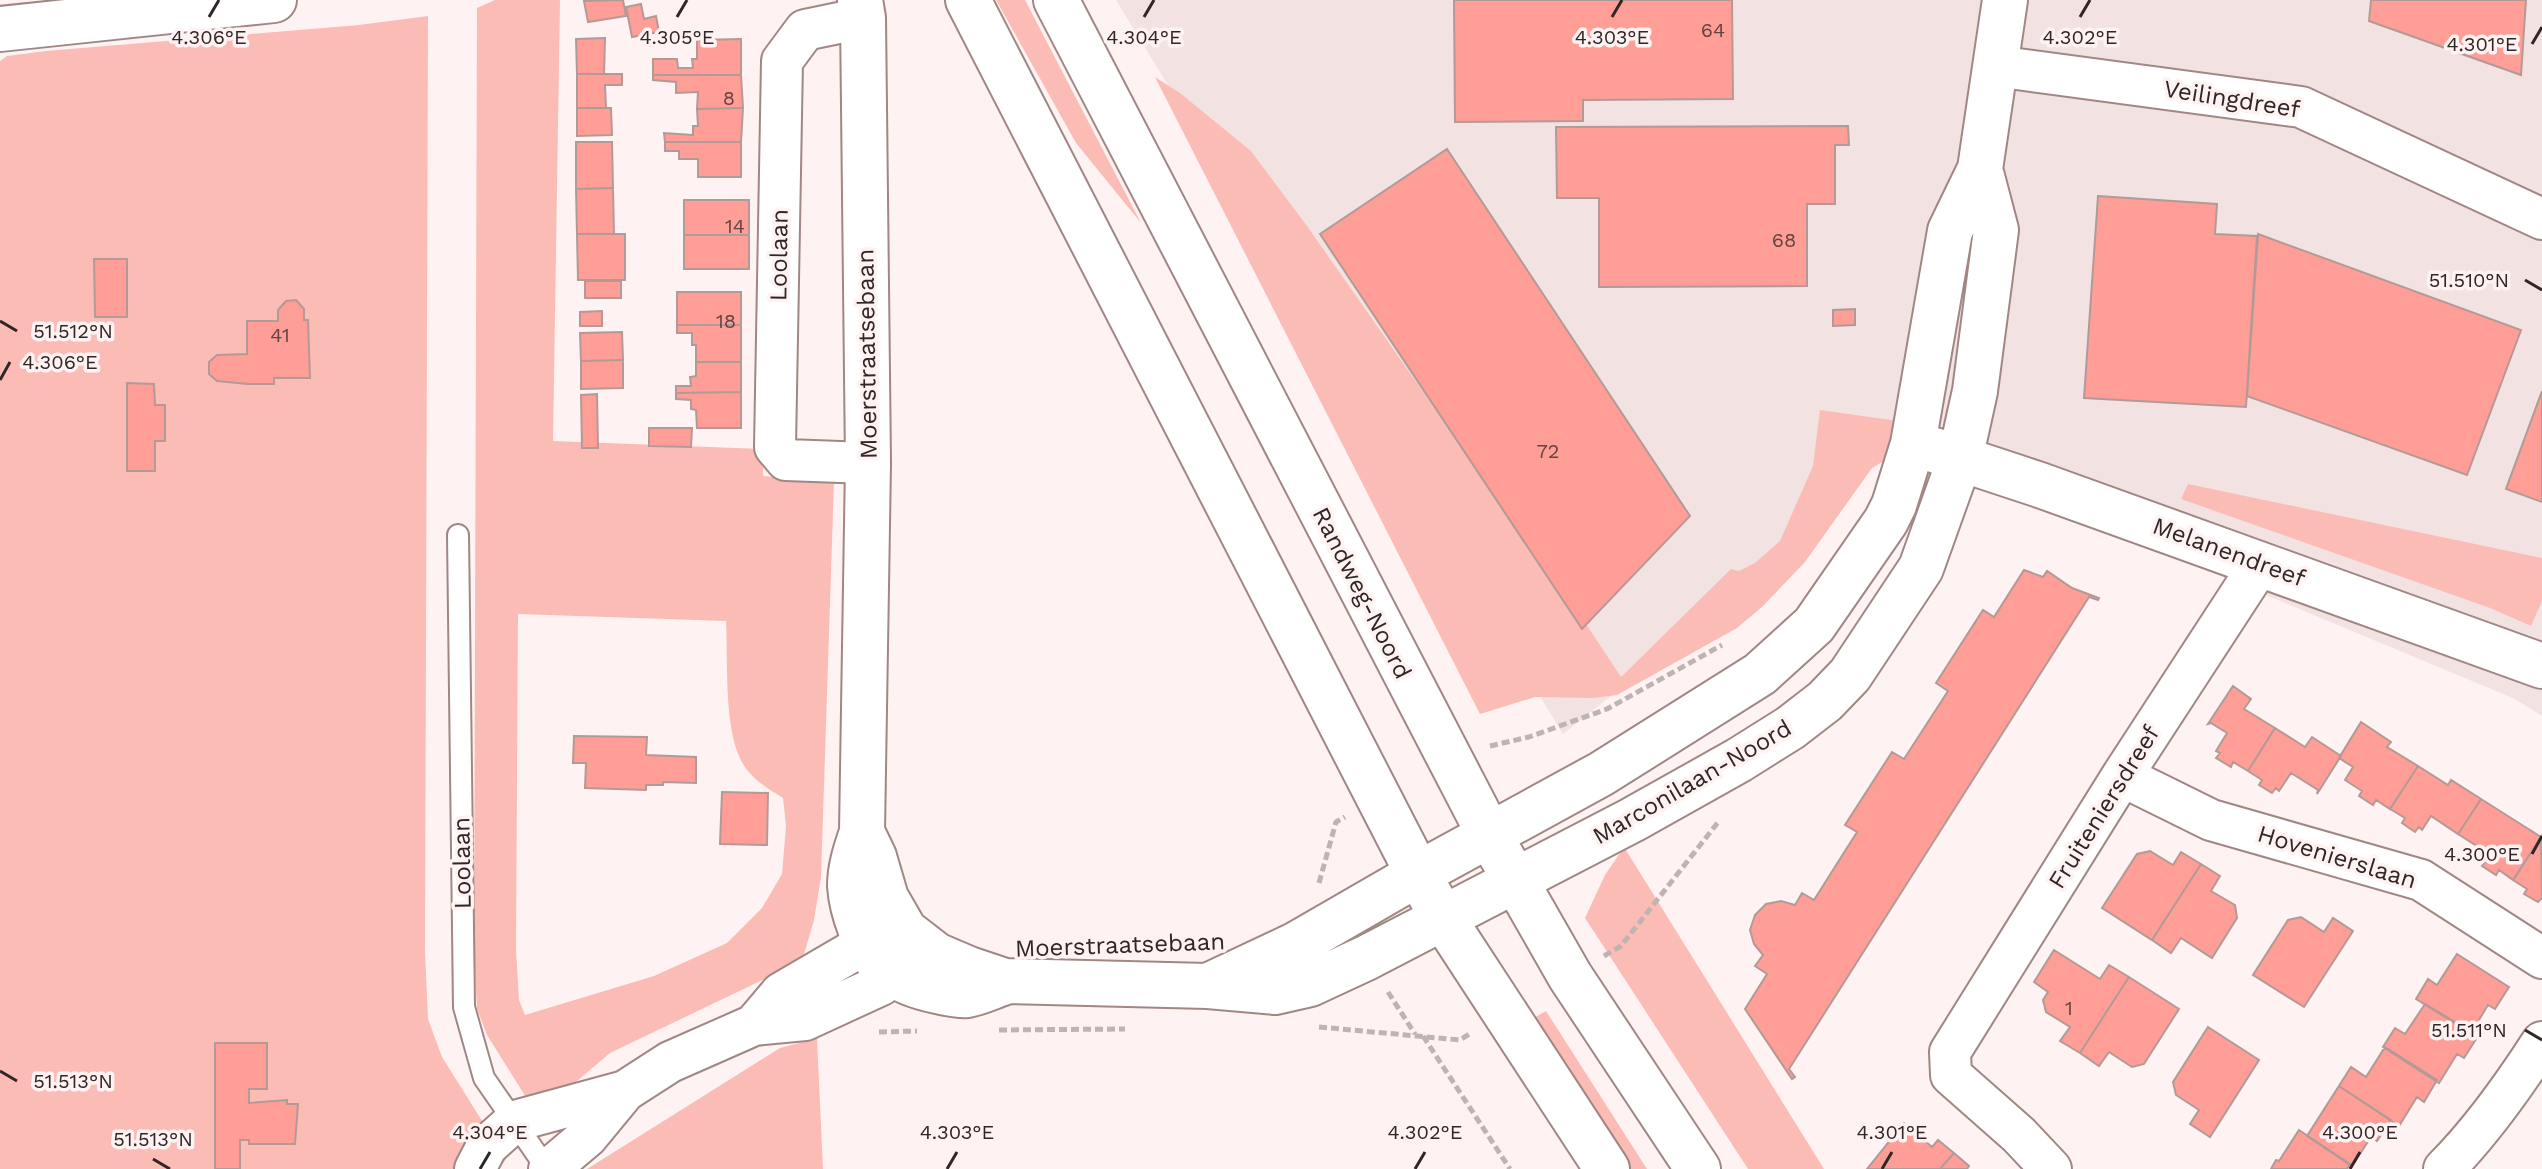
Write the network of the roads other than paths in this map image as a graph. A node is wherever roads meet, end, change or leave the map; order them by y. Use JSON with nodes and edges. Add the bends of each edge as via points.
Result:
{"nodes":[{"id":1,"x":274,"y":0,"type":"edge"},
{"id":2,"x":968,"y":0,"type":"edge"},
{"id":3,"x":1056,"y":0,"type":"edge"},
{"id":4,"x":2005,"y":0,"type":"edge"},
{"id":5,"x":862,"y":9,"type":"edge"},
{"id":6,"x":0,"y":29,"type":"edge"},
{"id":7,"x":1995,"y":66,"type":"junction"},
{"id":8,"x":1980,"y":169,"type":"junction"},
{"id":9,"x":2542,"y":219,"type":"edge"},
{"id":10,"x":1913,"y":444,"type":"junction"},
{"id":11,"x":1960,"y":459,"type":"junction"},
{"id":12,"x":868,"y":463,"type":"junction"},
{"id":13,"x":458,"y":535,"type":"dead end"},
{"id":14,"x":2260,"y":564,"type":"junction"},
{"id":15,"x":2542,"y":666,"type":"edge"},
{"id":16,"x":2122,"y":776,"type":"junction"},
{"id":17,"x":1490,"y":836,"type":"junction"},
{"id":18,"x":1418,"y":874,"type":"junction"},
{"id":19,"x":1515,"y":880,"type":"junction"},
{"id":20,"x":1443,"y":918,"type":"junction"},
{"id":21,"x":887,"y":950,"type":"junction"},
{"id":22,"x":2542,"y":958,"type":"edge"},
{"id":23,"x":1208,"y":986,"type":"junction"},
{"id":24,"x":2542,"y":1042,"type":"edge"},
{"id":25,"x":625,"y":1091,"type":"junction"},
{"id":26,"x":515,"y":1121,"type":"junction"},
{"id":27,"x":2461,"y":1163,"type":"edge"},
{"id":28,"x":475,"y":1169,"type":"edge"},
{"id":29,"x":548,"y":1169,"type":"edge"},
{"id":30,"x":1607,"y":1169,"type":"edge"},
{"id":31,"x":1698,"y":1169,"type":"edge"},
{"id":32,"x":2051,"y":1169,"type":"edge"}],
"edges":[{"from":1,"to":6,"type":"street"},
{"from":2,"to":18,"type":"street"},
{"from":3,"to":17,"type":"street","name":"Randweg-Noord"},
{"from":4,"to":7,"type":"street","name":"Marconilaan-Noord"},
{"from":5,"to":12,"type":"street","name":"Moerstraatsebaan"},
{"from":5,"to":12,"type":"street","name":"Loolaan","via":[[805,30],[782,61],[775,447],[786,460]]},
{"from":7,"to":8,"type":"street","name":"Marconilaan-Noord"},
{"from":7,"to":9,"type":"street","name":"Veilingdreef","via":[[2301,107]]},
{"from":8,"to":10,"type":"street","name":"Marconilaan-Noord","via":[[1950,231]]},
{"from":8,"to":11,"type":"street","name":"Marconilaan-Noord","via":[[1996,230],[1975,391]]},
{"from":10,"to":11,"type":"street","name":"Melanendreef"},
{"from":10,"to":17,"type":"street","name":"Marconilaan-Noord","via":[[1886,521],[1814,625],[1760,674]]},
{"from":11,"to":14,"type":"street","name":"Melanendreef"},
{"from":11,"to":19,"type":"street","name":"Marconilaan-Noord","via":[[1921,568],[1850,675],[1825,701],[1739,760]]},
{"from":12,"to":21,"type":"street","name":"Moerstraatsebaan","via":[[862,832],[886,898]]},
{"from":13,"to":26,"type":"lane","name":"Loolaan","via":[[464,1007],[484,1078]]},
{"from":14,"to":15,"type":"street","name":"Melanendreef"},
{"from":14,"to":16,"type":"street","name":"Fruiteniersdreef"},
{"from":16,"to":22,"type":"street","name":"Hovenierslaan","via":[[2211,820],[2421,880]]},
{"from":16,"to":32,"type":"street","name":"Fruiteniersdreef","via":[[1950,1052],[1951,1075]]},
{"from":17,"to":18,"type":"street","name":"Moerstraatsebaan"},
{"from":17,"to":19,"type":"street","name":"Randweg-Noord"},
{"from":18,"to":20,"type":"street"},
{"from":18,"to":23,"type":"street","name":"Moerstraatsebaan","via":[[1295,945]]},
{"from":19,"to":20,"type":"street","name":"Marconilaan-Noord"},
{"from":19,"to":31,"type":"street","name":"Randweg-Noord","via":[[1570,976]]},
{"from":20,"to":23,"type":"street","name":"Moerstraatsebaan","via":[[1310,984],[1275,992]]},
{"from":20,"to":30,"type":"street"},
{"from":21,"to":23,"type":"street","name":"Moerstraatsebaan","via":[[936,955],[1005,981]]},
{"from":21,"to":25,"type":"street","via":[[881,985],[805,1020],[754,1025],[670,1062]]},
{"from":24,"to":27,"type":"street"},
{"from":25,"to":26,"type":"street"},
{"from":25,"to":29,"type":"street","via":[[587,1137]]},
{"from":26,"to":28,"type":"street","via":[[487,1146]]},
{"from":26,"to":29,"type":"lane","name":"Loolaan"}]}
